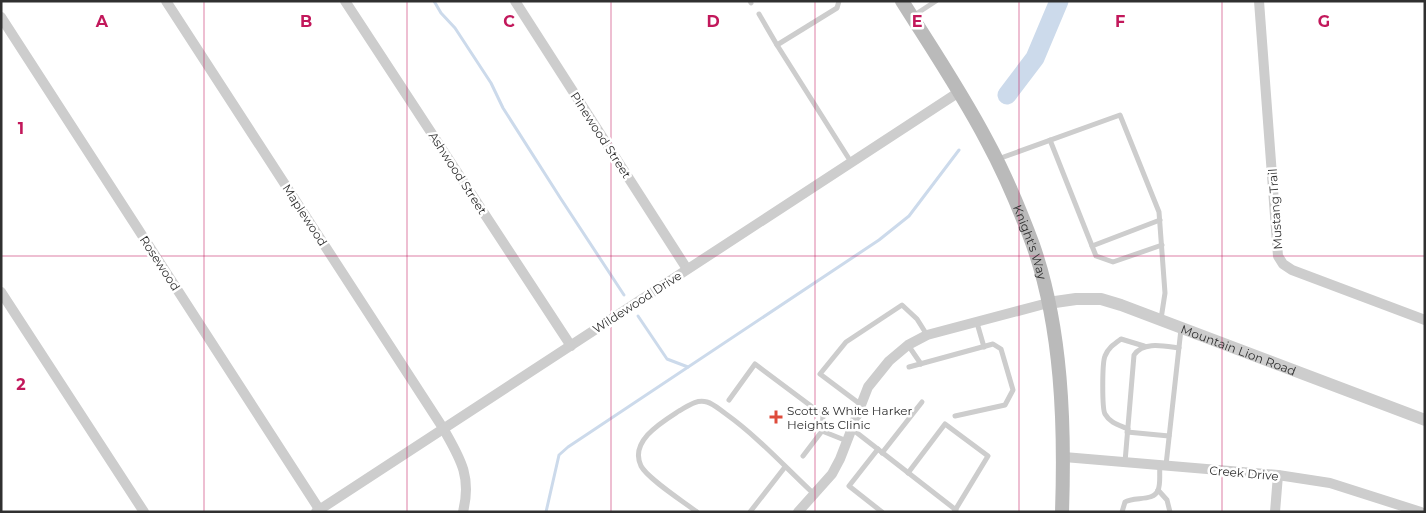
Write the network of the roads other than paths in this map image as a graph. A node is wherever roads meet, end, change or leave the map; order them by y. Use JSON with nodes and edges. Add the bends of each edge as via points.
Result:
{"nodes":[{"id":1,"x":166,"y":1,"type":"edge"},
{"id":2,"x":345,"y":1,"type":"edge"},
{"id":3,"x":515,"y":1,"type":"edge"},
{"id":4,"x":839,"y":1,"type":"edge"},
{"id":5,"x":902,"y":1,"type":"edge"},
{"id":6,"x":936,"y":1,"type":"edge"},
{"id":7,"x":1259,"y":1,"type":"edge"},
{"id":8,"x":759,"y":14,"type":"dead end"},
{"id":9,"x":1,"y":17,"type":"edge"},
{"id":10,"x":912,"y":17,"type":"junction"},
{"id":11,"x":777,"y":46,"type":"junction"},
{"id":12,"x":959,"y":92,"type":"junction"},
{"id":13,"x":1050,"y":140,"type":"junction"},
{"id":14,"x":996,"y":160,"type":"junction"},
{"id":15,"x":851,"y":162,"type":"junction"},
{"id":16,"x":1160,"y":220,"type":"junction"},
{"id":17,"x":1162,"y":245,"type":"junction"},
{"id":18,"x":1092,"y":246,"type":"junction"},
{"id":19,"x":687,"y":269,"type":"junction"},
{"id":20,"x":1,"y":292,"type":"edge"},
{"id":21,"x":1048,"y":303,"type":"junction"},
{"id":22,"x":1161,"y":319,"type":"junction"},
{"id":23,"x":1425,"y":320,"type":"edge"},
{"id":24,"x":977,"y":323,"type":"junction"},
{"id":25,"x":1181,"y":327,"type":"junction"},
{"id":26,"x":928,"y":335,"type":"junction"},
{"id":27,"x":571,"y":346,"type":"junction"},
{"id":28,"x":908,"y":346,"type":"junction"},
{"id":29,"x":1144,"y":346,"type":"junction"},
{"id":30,"x":984,"y":347,"type":"junction"},
{"id":31,"x":1179,"y":348,"type":"junction"},
{"id":32,"x":921,"y":364,"type":"junction"},
{"id":33,"x":909,"y":368,"type":"dead end"},
{"id":34,"x":728,"y":400,"type":"dead end"},
{"id":35,"x":922,"y":402,"type":"dead end"},
{"id":36,"x":860,"y":404,"type":"junction"},
{"id":37,"x":955,"y":416,"type":"dead end"},
{"id":38,"x":1425,"y":420,"type":"edge"},
{"id":39,"x":443,"y":428,"type":"junction"},
{"id":40,"x":852,"y":428,"type":"junction"},
{"id":41,"x":822,"y":431,"type":"junction"},
{"id":42,"x":1127,"y":431,"type":"junction"},
{"id":43,"x":1169,"y":436,"type":"junction"},
{"id":44,"x":847,"y":441,"type":"junction"},
{"id":45,"x":880,"y":451,"type":"junction"},
{"id":46,"x":802,"y":456,"type":"dead end"},
{"id":47,"x":1064,"y":457,"type":"junction"},
{"id":48,"x":1125,"y":462,"type":"junction"},
{"id":49,"x":1163,"y":465,"type":"junction"},
{"id":50,"x":785,"y":467,"type":"junction"},
{"id":51,"x":908,"y":473,"type":"junction"},
{"id":52,"x":1278,"y":475,"type":"junction"},
{"id":53,"x":1158,"y":490,"type":"junction"},
{"id":54,"x":814,"y":494,"type":"junction"},
{"id":55,"x":318,"y":510,"type":"edge"},
{"id":56,"x":955,"y":511,"type":"edge"},
{"id":57,"x":144,"y":512,"type":"edge"},
{"id":58,"x":463,"y":512,"type":"edge"},
{"id":59,"x":697,"y":512,"type":"edge"},
{"id":60,"x":750,"y":512,"type":"edge"},
{"id":61,"x":798,"y":512,"type":"edge"},
{"id":62,"x":882,"y":512,"type":"edge"},
{"id":63,"x":1062,"y":512,"type":"edge"},
{"id":64,"x":1122,"y":512,"type":"edge"},
{"id":65,"x":1170,"y":512,"type":"edge"},
{"id":66,"x":1274,"y":512,"type":"edge"},
{"id":67,"x":1421,"y":512,"type":"edge"}],
"edges":[{"from":1,"to":39,"type":"street","name":"Maplewood"},
{"from":2,"to":27,"type":"street","name":"Ashwood Street"},
{"from":3,"to":19,"type":"street","name":"Pinewood Street"},
{"from":4,"to":11,"type":"lane","via":[[837,8]]},
{"from":5,"to":10,"type":"main road","name":"Knight's Way"},
{"from":6,"to":10,"type":"lane"},
{"from":7,"to":23,"type":"street","name":"Mustang Trail","via":[[1278,256],[1292,270]]},
{"from":8,"to":11,"type":"lane"},
{"from":9,"to":55,"type":"street","name":"Rosewood"},
{"from":10,"to":12,"type":"main road","name":"Knight's Way"},
{"from":11,"to":15,"type":"lane"},
{"from":12,"to":14,"type":"main road","name":"Knight's Way"},
{"from":12,"to":15,"type":"street","name":"Wildewood Drive"},
{"from":13,"to":14,"type":"lane"},
{"from":13,"to":16,"type":"lane","via":[[1120,115]]},
{"from":13,"to":18,"type":"lane"},
{"from":14,"to":21,"type":"main road","name":"Knight's Way","via":[[1033,247]]},
{"from":15,"to":19,"type":"street","name":"Wildewood Drive"},
{"from":16,"to":17,"type":"lane"},
{"from":16,"to":18,"type":"lane"},
{"from":17,"to":18,"type":"lane","via":[[1113,262],[1096,256]]},
{"from":17,"to":22,"type":"lane","via":[[1166,293]]},
{"from":19,"to":27,"type":"street","name":"Wildewood Drive"},
{"from":20,"to":57,"type":"street"},
{"from":21,"to":22,"type":"street","name":"Mountain Lion Road","via":[[1076,298],[1101,299]]},
{"from":21,"to":24,"type":"street"},
{"from":21,"to":47,"type":"main road","name":"Knight's Way","via":[[1059,375]]},
{"from":22,"to":25,"type":"street","name":"Mountain Lion Road"},
{"from":24,"to":26,"type":"street"},
{"from":24,"to":30,"type":"lane"},
{"from":25,"to":31,"type":"lane"},
{"from":25,"to":38,"type":"street","name":"Mountain Lion Road"},
{"from":26,"to":28,"type":"street"},
{"from":26,"to":36,"type":"lane","via":[[902,305],[846,342],[820,374]]},
{"from":27,"to":39,"type":"street","name":"Wildewood Drive"},
{"from":28,"to":32,"type":"lane"},
{"from":28,"to":36,"type":"street","via":[[876,375]]},
{"from":29,"to":31,"type":"lane"},
{"from":29,"to":42,"type":"lane","via":[[1134,354]]},
{"from":29,"to":42,"type":"lane","via":[[1120,339],[1104,356],[1104,413],[1112,423]]},
{"from":30,"to":32,"type":"lane"},
{"from":30,"to":37,"type":"lane","via":[[993,344],[1001,349],[1013,390],[1005,405]]},
{"from":31,"to":43,"type":"lane"},
{"from":32,"to":33,"type":"lane"},
{"from":34,"to":41,"type":"lane","via":[[755,364],[823,415]]},
{"from":35,"to":45,"type":"lane"},
{"from":36,"to":40,"type":"street"},
{"from":39,"to":55,"type":"street","name":"Wildewood Drive"},
{"from":39,"to":58,"type":"street","name":"Maplewood","via":[[459,456],[466,477]]},
{"from":40,"to":44,"type":"street"},
{"from":40,"to":45,"type":"lane"},
{"from":41,"to":44,"type":"lane"},
{"from":41,"to":46,"type":"lane"},
{"from":42,"to":43,"type":"lane"},
{"from":42,"to":48,"type":"lane"},
{"from":43,"to":49,"type":"lane"},
{"from":44,"to":54,"type":"street","via":[[832,474]]},
{"from":45,"to":51,"type":"lane"},
{"from":45,"to":62,"type":"lane","via":[[849,486]]},
{"from":47,"to":48,"type":"street","name":"Creek Drive"},
{"from":47,"to":63,"type":"main road","name":"Knight's Way"},
{"from":48,"to":49,"type":"street","name":"Creek Drive"},
{"from":49,"to":52,"type":"street","name":"Creek Drive"},
{"from":49,"to":53,"type":"lane"},
{"from":50,"to":54,"type":"lane"},
{"from":50,"to":59,"type":"lane","via":[[739,424],[709,402],[694,402],[658,424],[644,439],[639,453],[641,466],[650,476]]},
{"from":50,"to":60,"type":"lane"},
{"from":51,"to":56,"type":"lane"},
{"from":51,"to":56,"type":"lane","via":[[945,424],[988,456]]},
{"from":52,"to":66,"type":"street"},
{"from":52,"to":67,"type":"street","name":"Creek Drive","via":[[1330,483]]},
{"from":53,"to":64,"type":"lane","via":[[1150,498],[1125,502]]},
{"from":53,"to":65,"type":"lane","via":[[1168,500]]},
{"from":54,"to":61,"type":"street"}]}
